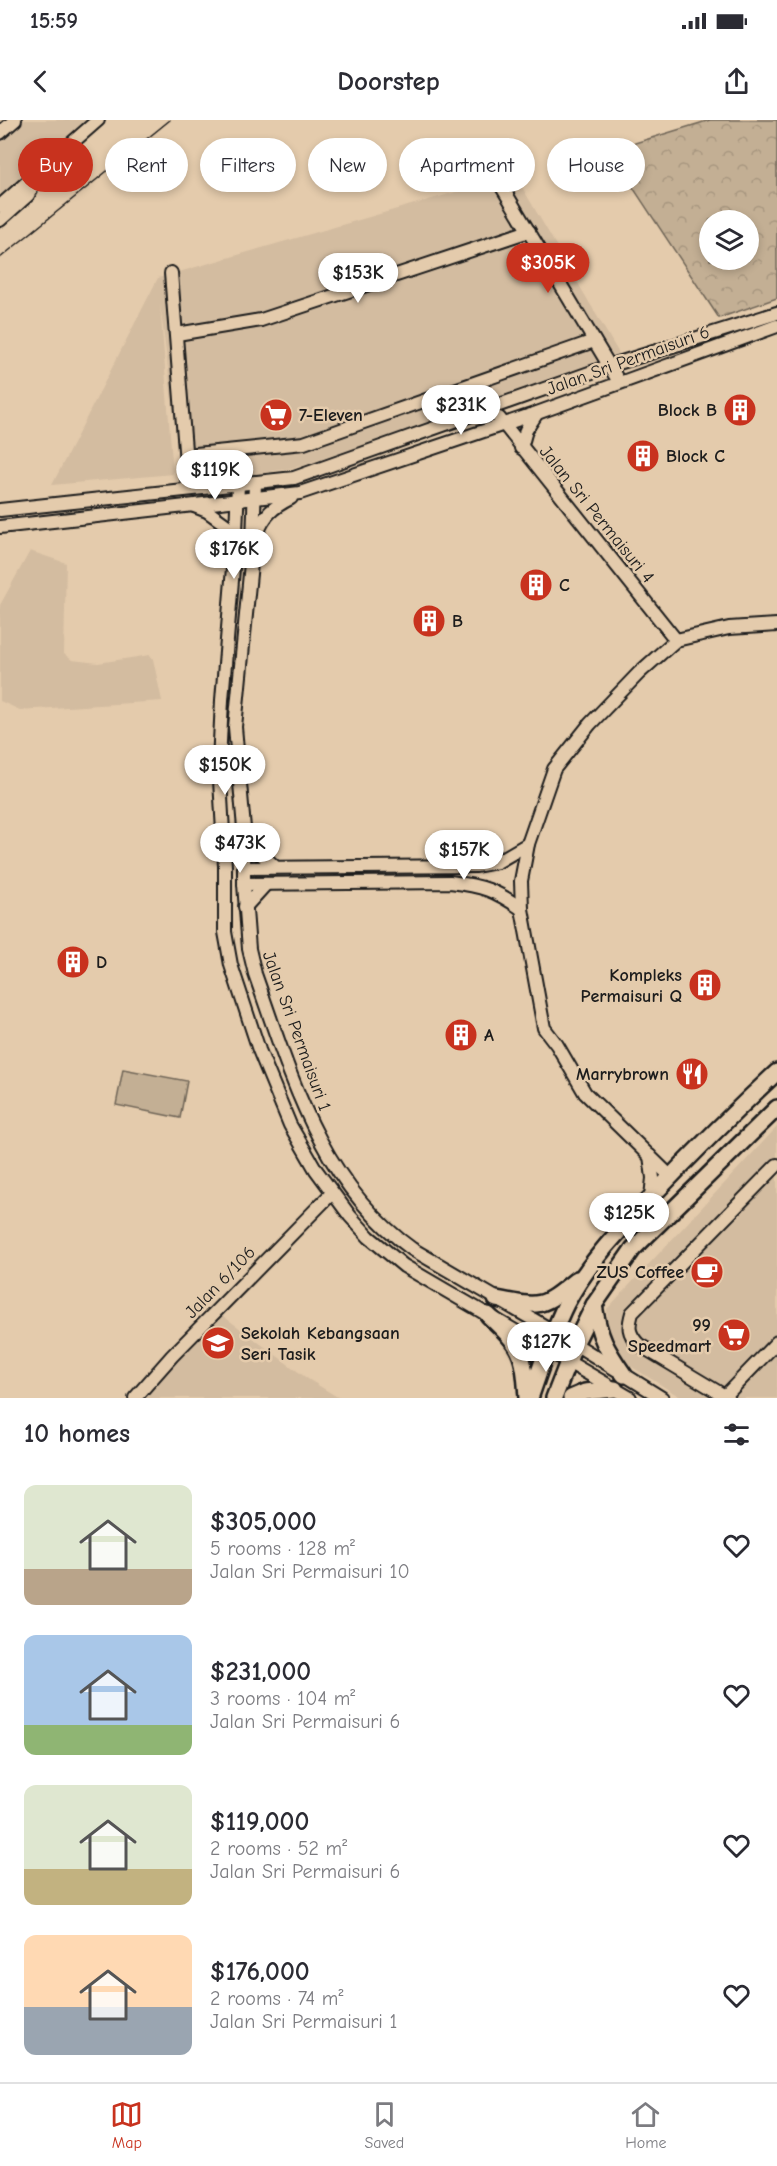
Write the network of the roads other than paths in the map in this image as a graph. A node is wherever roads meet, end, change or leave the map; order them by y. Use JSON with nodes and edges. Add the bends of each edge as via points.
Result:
{"nodes":[{"id":1,"x":15,"y":120,"type":"edge"},
{"id":2,"x":98,"y":120,"type":"edge"},
{"id":3,"x":0,"y":133,"type":"edge"},
{"id":4,"x":77,"y":138,"type":"edge"},
{"id":5,"x":18,"y":190,"type":"edge"},
{"id":6,"x":30,"y":192,"type":"edge"},
{"id":7,"x":506,"y":192,"type":"edge"},
{"id":8,"x":0,"y":206,"type":"edge"},
{"id":9,"x":0,"y":220,"type":"edge"},
{"id":10,"x":529,"y":231,"type":"junction"},
{"id":11,"x":171,"y":273,"type":"dead end"},
{"id":12,"x":777,"y":313,"type":"edge"},
{"id":13,"x":777,"y":326,"type":"edge"},
{"id":14,"x":177,"y":334,"type":"junction"},
{"id":15,"x":594,"y":341,"type":"junction"},
{"id":16,"x":609,"y":366,"type":"junction"},
{"id":17,"x":619,"y":382,"type":"junction"},
{"id":18,"x":492,"y":409,"type":"junction"},
{"id":19,"x":537,"y":413,"type":"junction"},
{"id":20,"x":503,"y":423,"type":"junction"},
{"id":21,"x":521,"y":448,"type":"junction"},
{"id":22,"x":186,"y":455,"type":"junction"},
{"id":23,"x":255,"y":482,"type":"junction"},
{"id":24,"x":238,"y":484,"type":"junction"},
{"id":25,"x":188,"y":488,"type":"junction"},
{"id":26,"x":300,"y":493,"type":"junction"},
{"id":27,"x":254,"y":499,"type":"junction"},
{"id":28,"x":238,"y":501,"type":"junction"},
{"id":29,"x":191,"y":505,"type":"junction"},
{"id":30,"x":0,"y":510,"type":"edge"},
{"id":31,"x":0,"y":527,"type":"edge"},
{"id":32,"x":236,"y":532,"type":"junction"},
{"id":33,"x":253,"y":543,"type":"junction"},
{"id":34,"x":777,"y":625,"type":"edge"},
{"id":35,"x":676,"y":640,"type":"junction"},
{"id":36,"x":244,"y":828,"type":"junction"},
{"id":37,"x":528,"y":844,"type":"junction"},
{"id":38,"x":224,"y":852,"type":"junction"},
{"id":39,"x":275,"y":867,"type":"junction"},
{"id":40,"x":244,"y":868,"type":"junction"},
{"id":41,"x":239,"y":880,"type":"junction"},
{"id":42,"x":266,"y":884,"type":"junction"},
{"id":43,"x":225,"y":896,"type":"junction"},
{"id":44,"x":245,"y":907,"type":"junction"},
{"id":45,"x":522,"y":909,"type":"junction"},
{"id":46,"x":266,"y":1005,"type":"junction"},
{"id":47,"x":245,"y":1012,"type":"junction"},
{"id":48,"x":777,"y":1072,"type":"edge"},
{"id":49,"x":773,"y":1112,"type":"edge"},
{"id":50,"x":650,"y":1156,"type":"junction"},
{"id":51,"x":777,"y":1165,"type":"edge"},
{"id":52,"x":671,"y":1177,"type":"junction"},
{"id":53,"x":332,"y":1193,"type":"junction"},
{"id":54,"x":651,"y":1197,"type":"junction"},
{"id":55,"x":412,"y":1249,"type":"junction"},
{"id":56,"x":404,"y":1266,"type":"junction"},
{"id":57,"x":586,"y":1272,"type":"junction"},
{"id":58,"x":496,"y":1299,"type":"junction"},
{"id":59,"x":594,"y":1305,"type":"junction"},
{"id":60,"x":488,"y":1316,"type":"junction"},
{"id":61,"x":553,"y":1332,"type":"junction"},
{"id":62,"x":777,"y":1342,"type":"edge"},
{"id":63,"x":575,"y":1344,"type":"junction"},
{"id":64,"x":548,"y":1349,"type":"junction"},
{"id":65,"x":568,"y":1361,"type":"junction"},
{"id":66,"x":624,"y":1375,"type":"junction"},
{"id":67,"x":615,"y":1389,"type":"junction"},
{"id":68,"x":726,"y":1397,"type":"edge"},
{"id":69,"x":135,"y":1398,"type":"edge"},
{"id":70,"x":529,"y":1398,"type":"edge"},
{"id":71,"x":554,"y":1398,"type":"edge"},
{"id":72,"x":571,"y":1398,"type":"edge"},
{"id":73,"x":630,"y":1398,"type":"edge"},
{"id":74,"x":662,"y":1398,"type":"edge"}],
"edges":[{"from":1,"to":3,"type":"street"},
{"from":2,"to":4,"type":"street"},
{"from":5,"to":8,"type":"street"},
{"from":6,"to":9,"type":"street"},
{"from":7,"to":10,"type":"street"},
{"from":10,"to":14,"type":"street","via":[[261,320]]},
{"from":10,"to":15,"type":"street"},
{"from":11,"to":14,"type":"street"},
{"from":12,"to":16,"type":"street","name":"Jalan Sri Permaisuri 6"},
{"from":13,"to":17,"type":"street","name":"Jalan Sri Permaisuri 6"},
{"from":14,"to":22,"type":"street"},
{"from":15,"to":16,"type":"street"},
{"from":15,"to":22,"type":"street","via":[[304,443]]},
{"from":16,"to":17,"type":"street"},
{"from":16,"to":18,"type":"street","name":"Jalan Sri Permaisuri 6"},
{"from":17,"to":19,"type":"street","name":"Jalan Sri Permaisuri 6"},
{"from":18,"to":20,"type":"street","name":"Jalan Sri Permaisuri 4"},
{"from":18,"to":23,"type":"street","name":"Jalan Sri Permaisuri 6","via":[[294,478]]},
{"from":19,"to":20,"type":"street","name":"Jalan Sri Permaisuri 6"},
{"from":19,"to":21,"type":"street"},
{"from":20,"to":21,"type":"street","name":"Jalan Sri Permaisuri 4"},
{"from":20,"to":26,"type":"street","name":"Jalan Sri Permaisuri 6"},
{"from":21,"to":35,"type":"street","name":"Jalan Sri Permaisuri 4"},
{"from":22,"to":25,"type":"street"},
{"from":23,"to":24,"type":"street","name":"Jalan Sri Permaisuri 6"},
{"from":23,"to":27,"type":"street"},
{"from":24,"to":25,"type":"street","name":"Jalan Sri Permaisuri 6"},
{"from":24,"to":28,"type":"street"},
{"from":25,"to":30,"type":"street","name":"Jalan Sri Permaisuri 6"},
{"from":26,"to":27,"type":"street","name":"Jalan Sri Permaisuri 6"},
{"from":26,"to":33,"type":"street","via":[[268,512]]},
{"from":27,"to":28,"type":"street","name":"Jalan Sri Permaisuri 6"},
{"from":27,"to":33,"type":"street"},
{"from":28,"to":29,"type":"street","name":"Jalan Sri Permaisuri 6"},
{"from":28,"to":32,"type":"street"},
{"from":29,"to":31,"type":"street","name":"Jalan Sri Permaisuri 6"},
{"from":29,"to":32,"type":"street","via":[[207,511]]},
{"from":32,"to":38,"type":"street","via":[[219,763]]},
{"from":33,"to":36,"type":"street","via":[[235,727]]},
{"from":34,"to":35,"type":"street","via":[[729,628]]},
{"from":35,"to":37,"type":"street","via":[[590,724],[554,769]]},
{"from":36,"to":39,"type":"street","via":[[259,852]]},
{"from":36,"to":40,"type":"street"},
{"from":37,"to":39,"type":"street","via":[[497,862],[476,866]]},
{"from":37,"to":45,"type":"street","via":[[521,881]]},
{"from":38,"to":41,"type":"street"},
{"from":38,"to":43,"type":"street"},
{"from":39,"to":40,"type":"street"},
{"from":40,"to":41,"type":"street"},
{"from":41,"to":42,"type":"street"},
{"from":41,"to":43,"type":"street","via":[[228,883]]},
{"from":41,"to":44,"type":"street","name":"Jalan Sri Permaisuri 1"},
{"from":42,"to":44,"type":"street"},
{"from":42,"to":45,"type":"street","via":[[450,882],[479,886]]},
{"from":43,"to":47,"type":"street","via":[[225,932]]},
{"from":44,"to":46,"type":"street","name":"Jalan Sri Permaisuri 1","via":[[249,949]]},
{"from":45,"to":50,"type":"street","via":[[544,1028],[585,1093]]},
{"from":46,"to":47,"type":"street"},
{"from":46,"to":55,"type":"street","name":"Jalan Sri Permaisuri 1","via":[[309,1120],[330,1158],[365,1209]]},
{"from":47,"to":53,"type":"street","via":[[290,1125]]},
{"from":48,"to":52,"type":"main road"},
{"from":49,"to":52,"type":"main road","via":[[689,1182]]},
{"from":49,"to":59,"type":"main road","via":[[633,1249]]},
{"from":50,"to":52,"type":"street"},
{"from":50,"to":54,"type":"street"},
{"from":51,"to":68,"type":"street","via":[[632,1313],[628,1327],[638,1344]]},
{"from":52,"to":54,"type":"main road"},
{"from":53,"to":56,"type":"street","via":[[369,1237]]},
{"from":53,"to":69,"type":"street","name":"Jalan 6/106"},
{"from":54,"to":57,"type":"main road"},
{"from":55,"to":56,"type":"street","via":[[413,1257]]},
{"from":55,"to":58,"type":"street","name":"Jalan Sri Permaisuri 1"},
{"from":56,"to":60,"type":"street"},
{"from":57,"to":58,"type":"main road","via":[[541,1305]]},
{"from":57,"to":61,"type":"main road"},
{"from":58,"to":61,"type":"street","name":"Jalan Sri Permaisuri 1"},
{"from":59,"to":63,"type":"main road"},
{"from":59,"to":66,"type":"main road","via":[[602,1340]]},
{"from":60,"to":64,"type":"street"},
{"from":60,"to":70,"type":"main road","via":[[515,1341],[525,1364]]},
{"from":61,"to":63,"type":"street","name":"Jalan Sri Permaisuri 1"},
{"from":61,"to":64,"type":"main road"},
{"from":62,"to":68,"type":"street"},
{"from":63,"to":65,"type":"main road"},
{"from":63,"to":66,"type":"street","name":"Jalan Sri Permaisuri 1"},
{"from":64,"to":65,"type":"street"},
{"from":64,"to":70,"type":"main road"},
{"from":65,"to":67,"type":"street"},
{"from":65,"to":71,"type":"main road"},
{"from":66,"to":74,"type":"street","name":"Jalan Sri Permaisuri 1"},
{"from":67,"to":72,"type":"main road","via":[[585,1392]]},
{"from":67,"to":73,"type":"street"}]}
